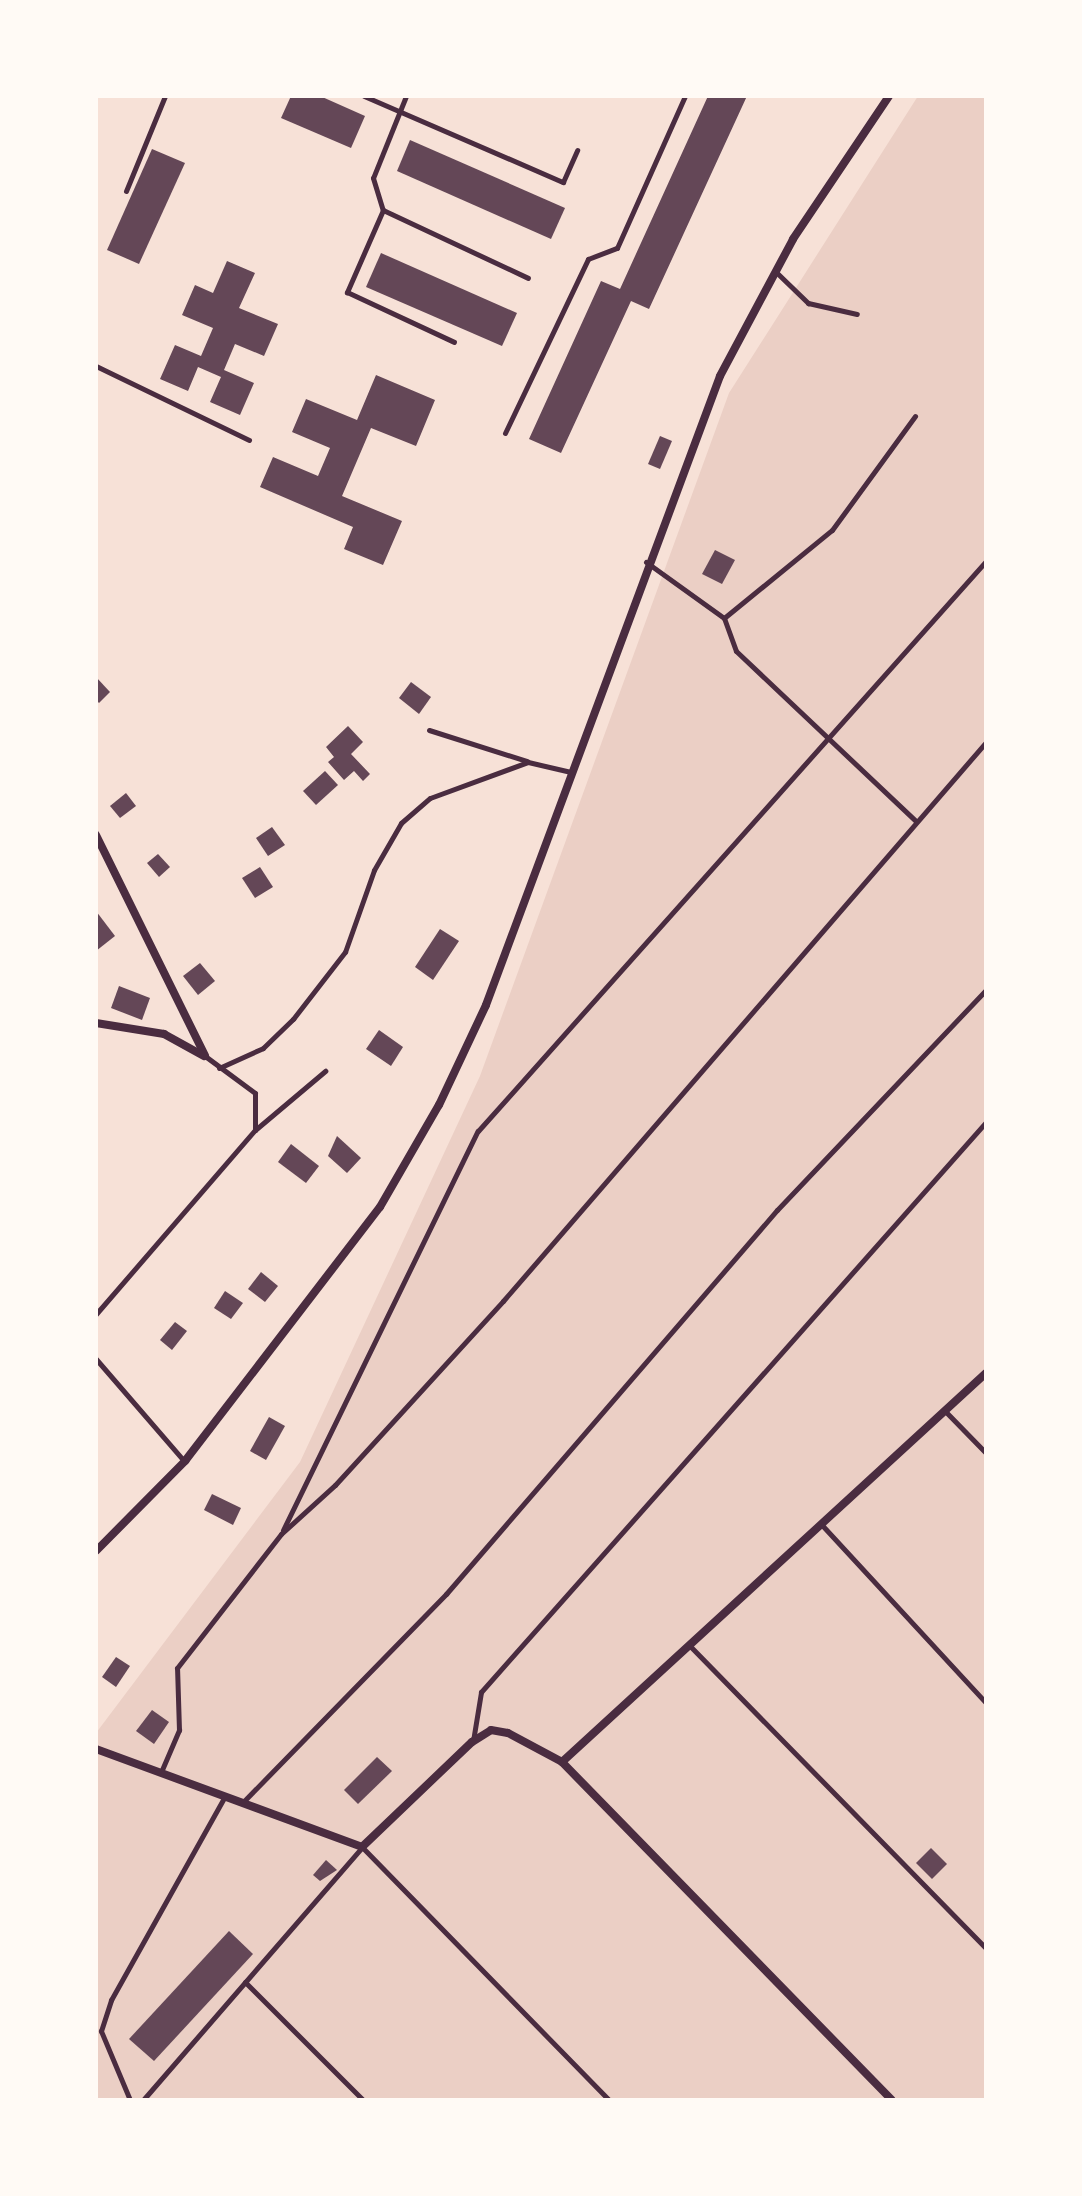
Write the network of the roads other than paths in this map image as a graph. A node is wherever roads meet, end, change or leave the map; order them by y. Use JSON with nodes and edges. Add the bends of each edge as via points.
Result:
{"nodes":[{"id":1,"x":165,"y":96,"type":"edge"},
{"id":2,"x":364,"y":96,"type":"edge"},
{"id":3,"x":406,"y":96,"type":"edge"},
{"id":4,"x":685,"y":96,"type":"edge"},
{"id":5,"x":888,"y":96,"type":"edge"},
{"id":6,"x":400,"y":112,"type":"junction"},
{"id":7,"x":577,"y":150,"type":"dead end"},
{"id":8,"x":126,"y":191,"type":"dead end"},
{"id":9,"x":383,"y":210,"type":"junction"},
{"id":10,"x":775,"y":272,"type":"junction"},
{"id":11,"x":528,"y":278,"type":"dead end"},
{"id":12,"x":857,"y":314,"type":"dead end"},
{"id":13,"x":454,"y":342,"type":"dead end"},
{"id":14,"x":96,"y":366,"type":"edge"},
{"id":15,"x":915,"y":416,"type":"dead end"},
{"id":16,"x":505,"y":433,"type":"dead end"},
{"id":17,"x":249,"y":440,"type":"dead end"},
{"id":18,"x":986,"y":561,"type":"edge"},
{"id":19,"x":646,"y":562,"type":"junction"},
{"id":20,"x":724,"y":618,"type":"junction"},
{"id":21,"x":429,"y":730,"type":"dead end"},
{"id":22,"x":827,"y":737,"type":"junction"},
{"id":23,"x":986,"y":742,"type":"edge"},
{"id":24,"x":528,"y":762,"type":"junction"},
{"id":25,"x":571,"y":772,"type":"junction"},
{"id":26,"x":916,"y":821,"type":"junction"},
{"id":27,"x":96,"y":835,"type":"edge"},
{"id":28,"x":986,"y":990,"type":"edge"},
{"id":29,"x":96,"y":1023,"type":"edge"},
{"id":30,"x":205,"y":1056,"type":"junction"},
{"id":31,"x":219,"y":1068,"type":"junction"},
{"id":32,"x":325,"y":1071,"type":"dead end"},
{"id":33,"x":986,"y":1122,"type":"edge"},
{"id":34,"x":255,"y":1130,"type":"junction"},
{"id":35,"x":96,"y":1314,"type":"edge"},
{"id":36,"x":96,"y":1359,"type":"edge"},
{"id":37,"x":986,"y":1373,"type":"edge"},
{"id":38,"x":945,"y":1411,"type":"junction"},
{"id":39,"x":986,"y":1453,"type":"edge"},
{"id":40,"x":185,"y":1461,"type":"junction"},
{"id":41,"x":821,"y":1524,"type":"junction"},
{"id":42,"x":281,"y":1534,"type":"junction"},
{"id":43,"x":96,"y":1551,"type":"edge"},
{"id":44,"x":689,"y":1645,"type":"junction"},
{"id":45,"x":986,"y":1703,"type":"edge"},
{"id":46,"x":472,"y":1742,"type":"junction"},
{"id":47,"x":96,"y":1749,"type":"edge"},
{"id":48,"x":562,"y":1762,"type":"junction"},
{"id":49,"x":161,"y":1772,"type":"junction"},
{"id":50,"x":225,"y":1796,"type":"junction"},
{"id":51,"x":243,"y":1802,"type":"junction"},
{"id":52,"x":362,"y":1847,"type":"junction"},
{"id":53,"x":986,"y":1948,"type":"edge"},
{"id":54,"x":245,"y":1982,"type":"junction"},
{"id":55,"x":98,"y":2034,"type":"edge"},
{"id":56,"x":130,"y":2100,"type":"edge"},
{"id":57,"x":143,"y":2100,"type":"edge"},
{"id":58,"x":363,"y":2100,"type":"edge"},
{"id":59,"x":609,"y":2100,"type":"edge"},
{"id":60,"x":892,"y":2100,"type":"edge"}],
"edges":[{"from":1,"to":8,"type":"lane"},
{"from":2,"to":6,"type":"lane"},
{"from":3,"to":6,"type":"lane"},
{"from":4,"to":16,"type":"lane","via":[[617,248],[588,259]]},
{"from":5,"to":10,"type":"street"},
{"from":6,"to":7,"type":"lane","via":[[563,182]]},
{"from":6,"to":9,"type":"lane","via":[[373,178]]},
{"from":9,"to":11,"type":"lane"},
{"from":9,"to":13,"type":"lane","via":[[347,292]]},
{"from":10,"to":12,"type":"lane","via":[[808,303]]},
{"from":10,"to":19,"type":"street","via":[[720,376]]},
{"from":14,"to":17,"type":"lane"},
{"from":15,"to":20,"type":"lane","via":[[832,530]]},
{"from":18,"to":22,"type":"lane"},
{"from":19,"to":20,"type":"lane"},
{"from":19,"to":25,"type":"street"},
{"from":20,"to":22,"type":"lane","via":[[736,651]]},
{"from":21,"to":24,"type":"lane"},
{"from":22,"to":26,"type":"lane"},
{"from":22,"to":42,"type":"lane","via":[[478,1131]]},
{"from":23,"to":26,"type":"lane"},
{"from":24,"to":25,"type":"lane"},
{"from":24,"to":31,"type":"lane","via":[[430,798],[401,823],[374,870],[345,952],[263,1048]]},
{"from":25,"to":40,"type":"street","via":[[486,1005],[439,1105],[380,1207]]},
{"from":26,"to":42,"type":"lane","via":[[503,1301],[335,1485]]},
{"from":27,"to":30,"type":"street"},
{"from":28,"to":51,"type":"lane","via":[[777,1210],[446,1594]]},
{"from":29,"to":30,"type":"street","via":[[164,1034]]},
{"from":30,"to":31,"type":"lane"},
{"from":31,"to":34,"type":"lane","via":[[255,1093]]},
{"from":32,"to":34,"type":"lane"},
{"from":33,"to":46,"type":"lane","via":[[481,1692]]},
{"from":34,"to":35,"type":"lane"},
{"from":36,"to":40,"type":"lane"},
{"from":37,"to":38,"type":"street"},
{"from":38,"to":39,"type":"lane"},
{"from":38,"to":41,"type":"street"},
{"from":40,"to":43,"type":"street"},
{"from":41,"to":44,"type":"street"},
{"from":41,"to":45,"type":"lane"},
{"from":42,"to":49,"type":"lane","via":[[177,1668],[179,1730]]},
{"from":44,"to":48,"type":"street"},
{"from":44,"to":53,"type":"lane"},
{"from":46,"to":48,"type":"street","via":[[491,1730],[508,1733]]},
{"from":46,"to":52,"type":"street"},
{"from":47,"to":49,"type":"street"},
{"from":48,"to":60,"type":"street"},
{"from":49,"to":50,"type":"street"},
{"from":50,"to":51,"type":"street"},
{"from":50,"to":55,"type":"lane","via":[[111,2000]]},
{"from":51,"to":52,"type":"street"},
{"from":52,"to":54,"type":"lane"},
{"from":52,"to":59,"type":"lane"},
{"from":54,"to":57,"type":"lane"},
{"from":54,"to":58,"type":"lane"},
{"from":55,"to":56,"type":"lane"}]}
